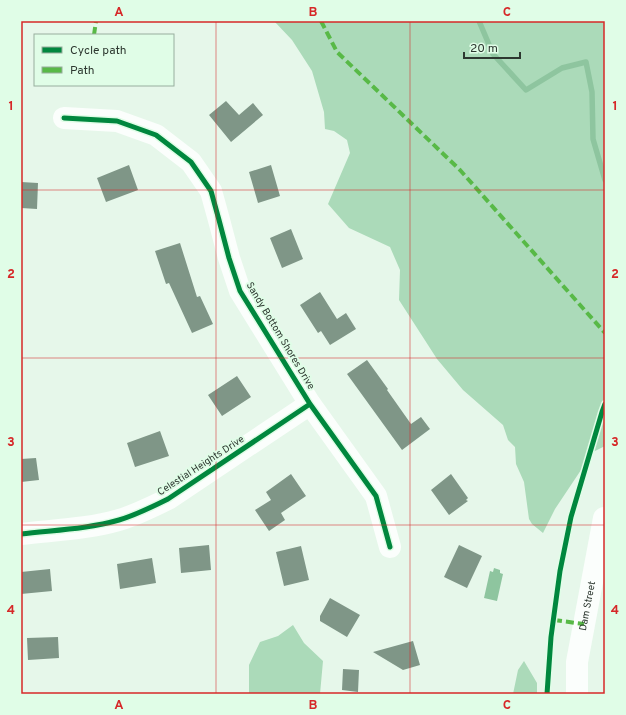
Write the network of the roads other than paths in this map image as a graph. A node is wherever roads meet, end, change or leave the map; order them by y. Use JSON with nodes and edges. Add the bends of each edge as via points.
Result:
{"nodes":[{"id":1,"x":64,"y":118,"type":"dead end"},
{"id":2,"x":310,"y":404,"type":"junction"},
{"id":3,"x":604,"y":518,"type":"dead end"},
{"id":4,"x":21,"y":534,"type":"edge"},
{"id":5,"x":390,"y":547,"type":"dead end"},
{"id":6,"x":577,"y":694,"type":"edge"}],
"edges":[{"from":1,"to":2,"type":"street","name":"Sandy Bottom Shores Drive","via":[[117,121],[156,135],[191,162],[211,191],[240,291]]},
{"from":2,"to":4,"type":"street","name":"Celestial Heights Drive","via":[[168,499],[145,510],[120,520],[96,525]]},
{"from":2,"to":5,"type":"street","name":"Sandy Bottom Shores Drive","via":[[376,496]]},
{"from":3,"to":6,"type":"street","name":"Dam Street","via":[[577,662]]}]}
